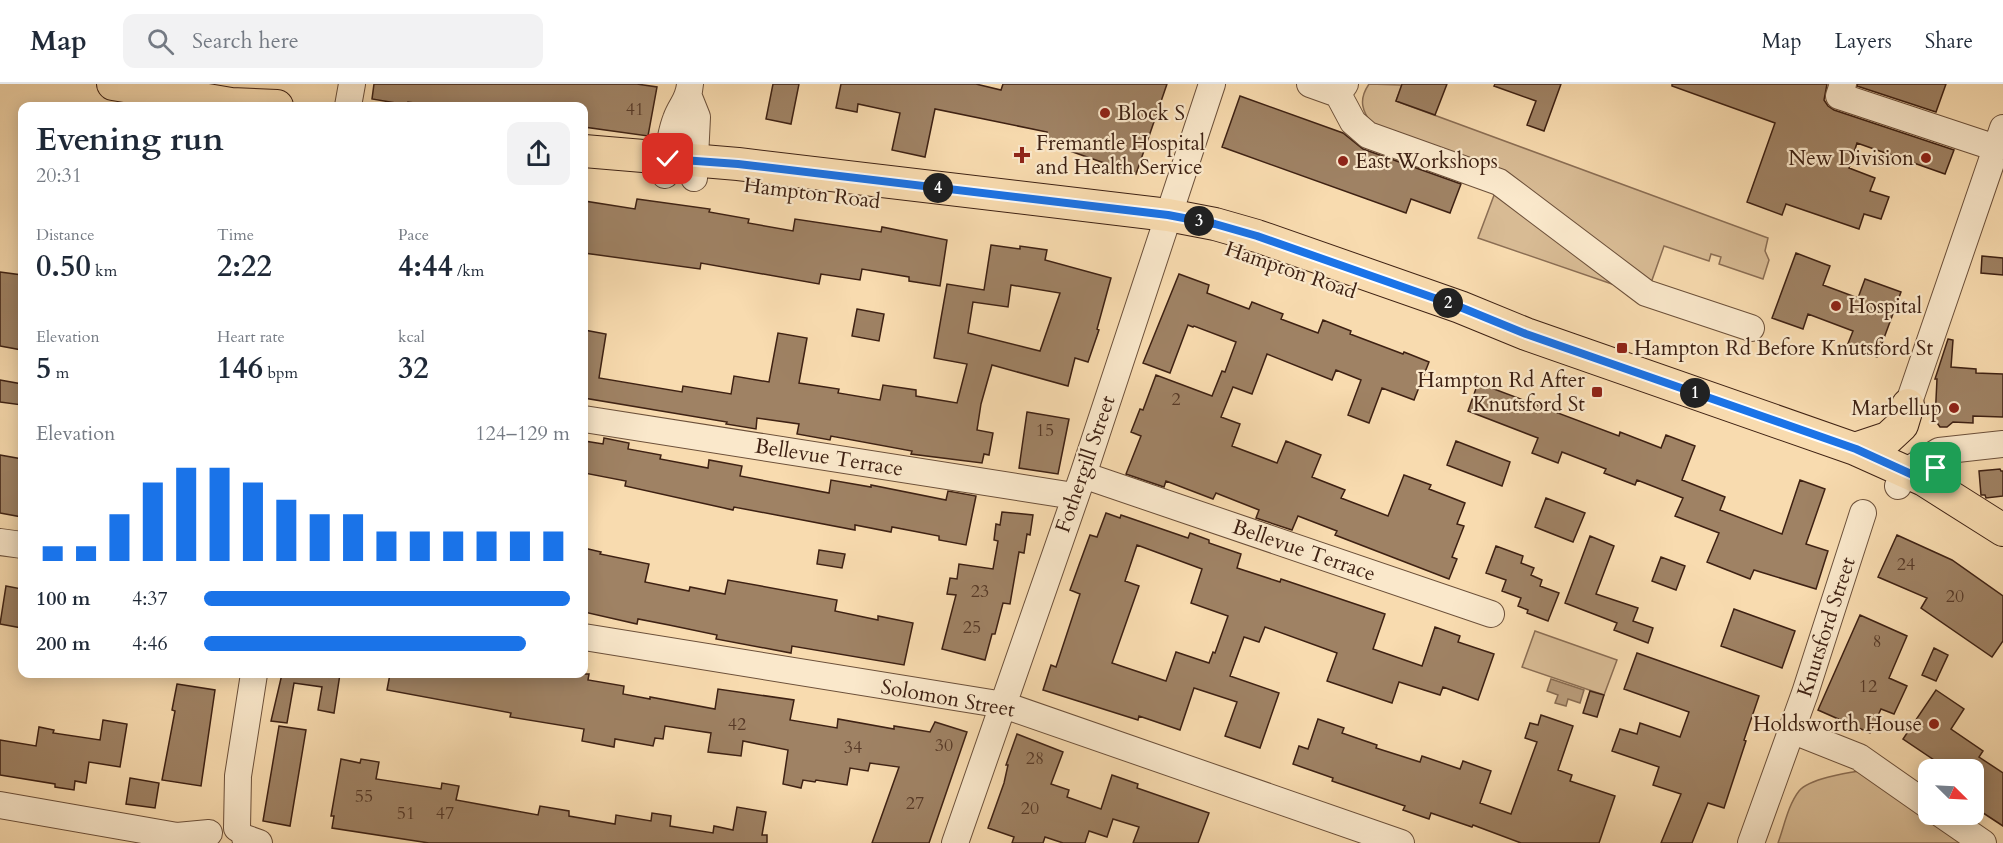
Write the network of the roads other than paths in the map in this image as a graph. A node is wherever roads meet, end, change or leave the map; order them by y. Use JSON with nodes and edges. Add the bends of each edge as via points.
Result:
{"nodes":[{"id":1,"x":113,"y":84,"type":"edge"},
{"id":2,"x":352,"y":84,"type":"edge"},
{"id":3,"x":1212,"y":84,"type":"edge"},
{"id":4,"x":1310,"y":84,"type":"edge"},
{"id":5,"x":1835,"y":87,"type":"edge"},
{"id":6,"x":1342,"y":89,"type":"edge"},
{"id":7,"x":690,"y":90,"type":"edge"},
{"id":8,"x":197,"y":102,"type":"edge"},
{"id":9,"x":349,"y":102,"type":"edge"},
{"id":10,"x":1999,"y":138,"type":"edge"},
{"id":11,"x":588,"y":152,"type":"edge"},
{"id":12,"x":588,"y":165,"type":"edge"},
{"id":13,"x":681,"y":168,"type":"junction"},
{"id":14,"x":1165,"y":225,"type":"junction"},
{"id":15,"x":1751,"y":328,"type":"dead end"},
{"id":16,"x":1908,"y":405,"type":"joint"},
{"id":17,"x":588,"y":420,"type":"edge"},
{"id":18,"x":2003,"y":444,"type":"edge"},
{"id":19,"x":1856,"y":449,"type":"junction"},
{"id":20,"x":1911,"y":483,"type":"junction"},
{"id":21,"x":1078,"y":485,"type":"junction"},
{"id":22,"x":1863,"y":513,"type":"dead end"},
{"id":23,"x":2003,"y":530,"type":"edge"},
{"id":24,"x":0,"y":542,"type":"edge"},
{"id":25,"x":18,"y":544,"type":"edge"},
{"id":26,"x":2003,"y":548,"type":"edge"},
{"id":27,"x":1491,"y":614,"type":"dead end"},
{"id":28,"x":588,"y":638,"type":"edge"},
{"id":29,"x":253,"y":678,"type":"edge"},
{"id":30,"x":1004,"y":705,"type":"junction"},
{"id":31,"x":1791,"y":730,"type":"junction"},
{"id":32,"x":1918,"y":798,"type":"edge"},
{"id":33,"x":0,"y":805,"type":"edge"},
{"id":34,"x":1957,"y":825,"type":"edge"},
{"id":35,"x":221,"y":837,"type":"edge"},
{"id":36,"x":955,"y":843,"type":"edge"},
{"id":37,"x":1401,"y":843,"type":"edge"},
{"id":38,"x":1751,"y":843,"type":"edge"},
{"id":39,"x":1983,"y":843,"type":"edge"}],
"edges":[{"from":1,"to":8,"type":"main road"},
{"from":2,"to":9,"type":"street"},
{"from":3,"to":14,"type":"street","name":"Fothergill Street"},
{"from":4,"to":6,"type":"street"},
{"from":5,"to":10,"type":"street","via":[[1839,96]]},
{"from":6,"to":15,"type":"street","via":[[1353,122],[1368,135],[1499,182],[1646,293]]},
{"from":7,"to":13,"type":"street","via":[[670,136]]},
{"from":10,"to":16,"type":"street"},
{"from":11,"to":13,"type":"main road","name":"Hampton Road"},
{"from":12,"to":13,"type":"main road","name":"Hampton Road"},
{"from":13,"to":14,"type":"main road","name":"Hampton Road","via":[[738,164]]},
{"from":14,"to":19,"type":"main road","name":"Hampton Road","via":[[1215,224],[1257,236]]},
{"from":14,"to":20,"type":"main road","name":"Hampton Road"},
{"from":14,"to":21,"type":"street","name":"Fothergill Street"},
{"from":16,"to":19,"type":"main road","via":[[1902,424],[1888,438]]},
{"from":17,"to":21,"type":"street","name":"Bellevue Terrace"},
{"from":18,"to":20,"type":"street","via":[[1938,451]]},
{"from":19,"to":20,"type":"main road","name":"Hampton Road"},
{"from":20,"to":23,"type":"main road"},
{"from":20,"to":26,"type":"main road"},
{"from":21,"to":27,"type":"street","name":"Bellevue Terrace"},
{"from":21,"to":30,"type":"street","name":"Fothergill Street"},
{"from":22,"to":31,"type":"street","name":"Knutsford Street"},
{"from":24,"to":25,"type":"street"},
{"from":28,"to":30,"type":"street","name":"Solomon Street"},
{"from":29,"to":35,"type":"street","via":[[238,776]]},
{"from":30,"to":36,"type":"street","name":"Fothergill Street"},
{"from":30,"to":37,"type":"street","name":"Solomon Street"},
{"from":31,"to":32,"type":"street","via":[[1859,757]]},
{"from":31,"to":38,"type":"street","name":"Knutsford Street"},
{"from":33,"to":35,"type":"street"},
{"from":34,"to":39,"type":"street"}]}
